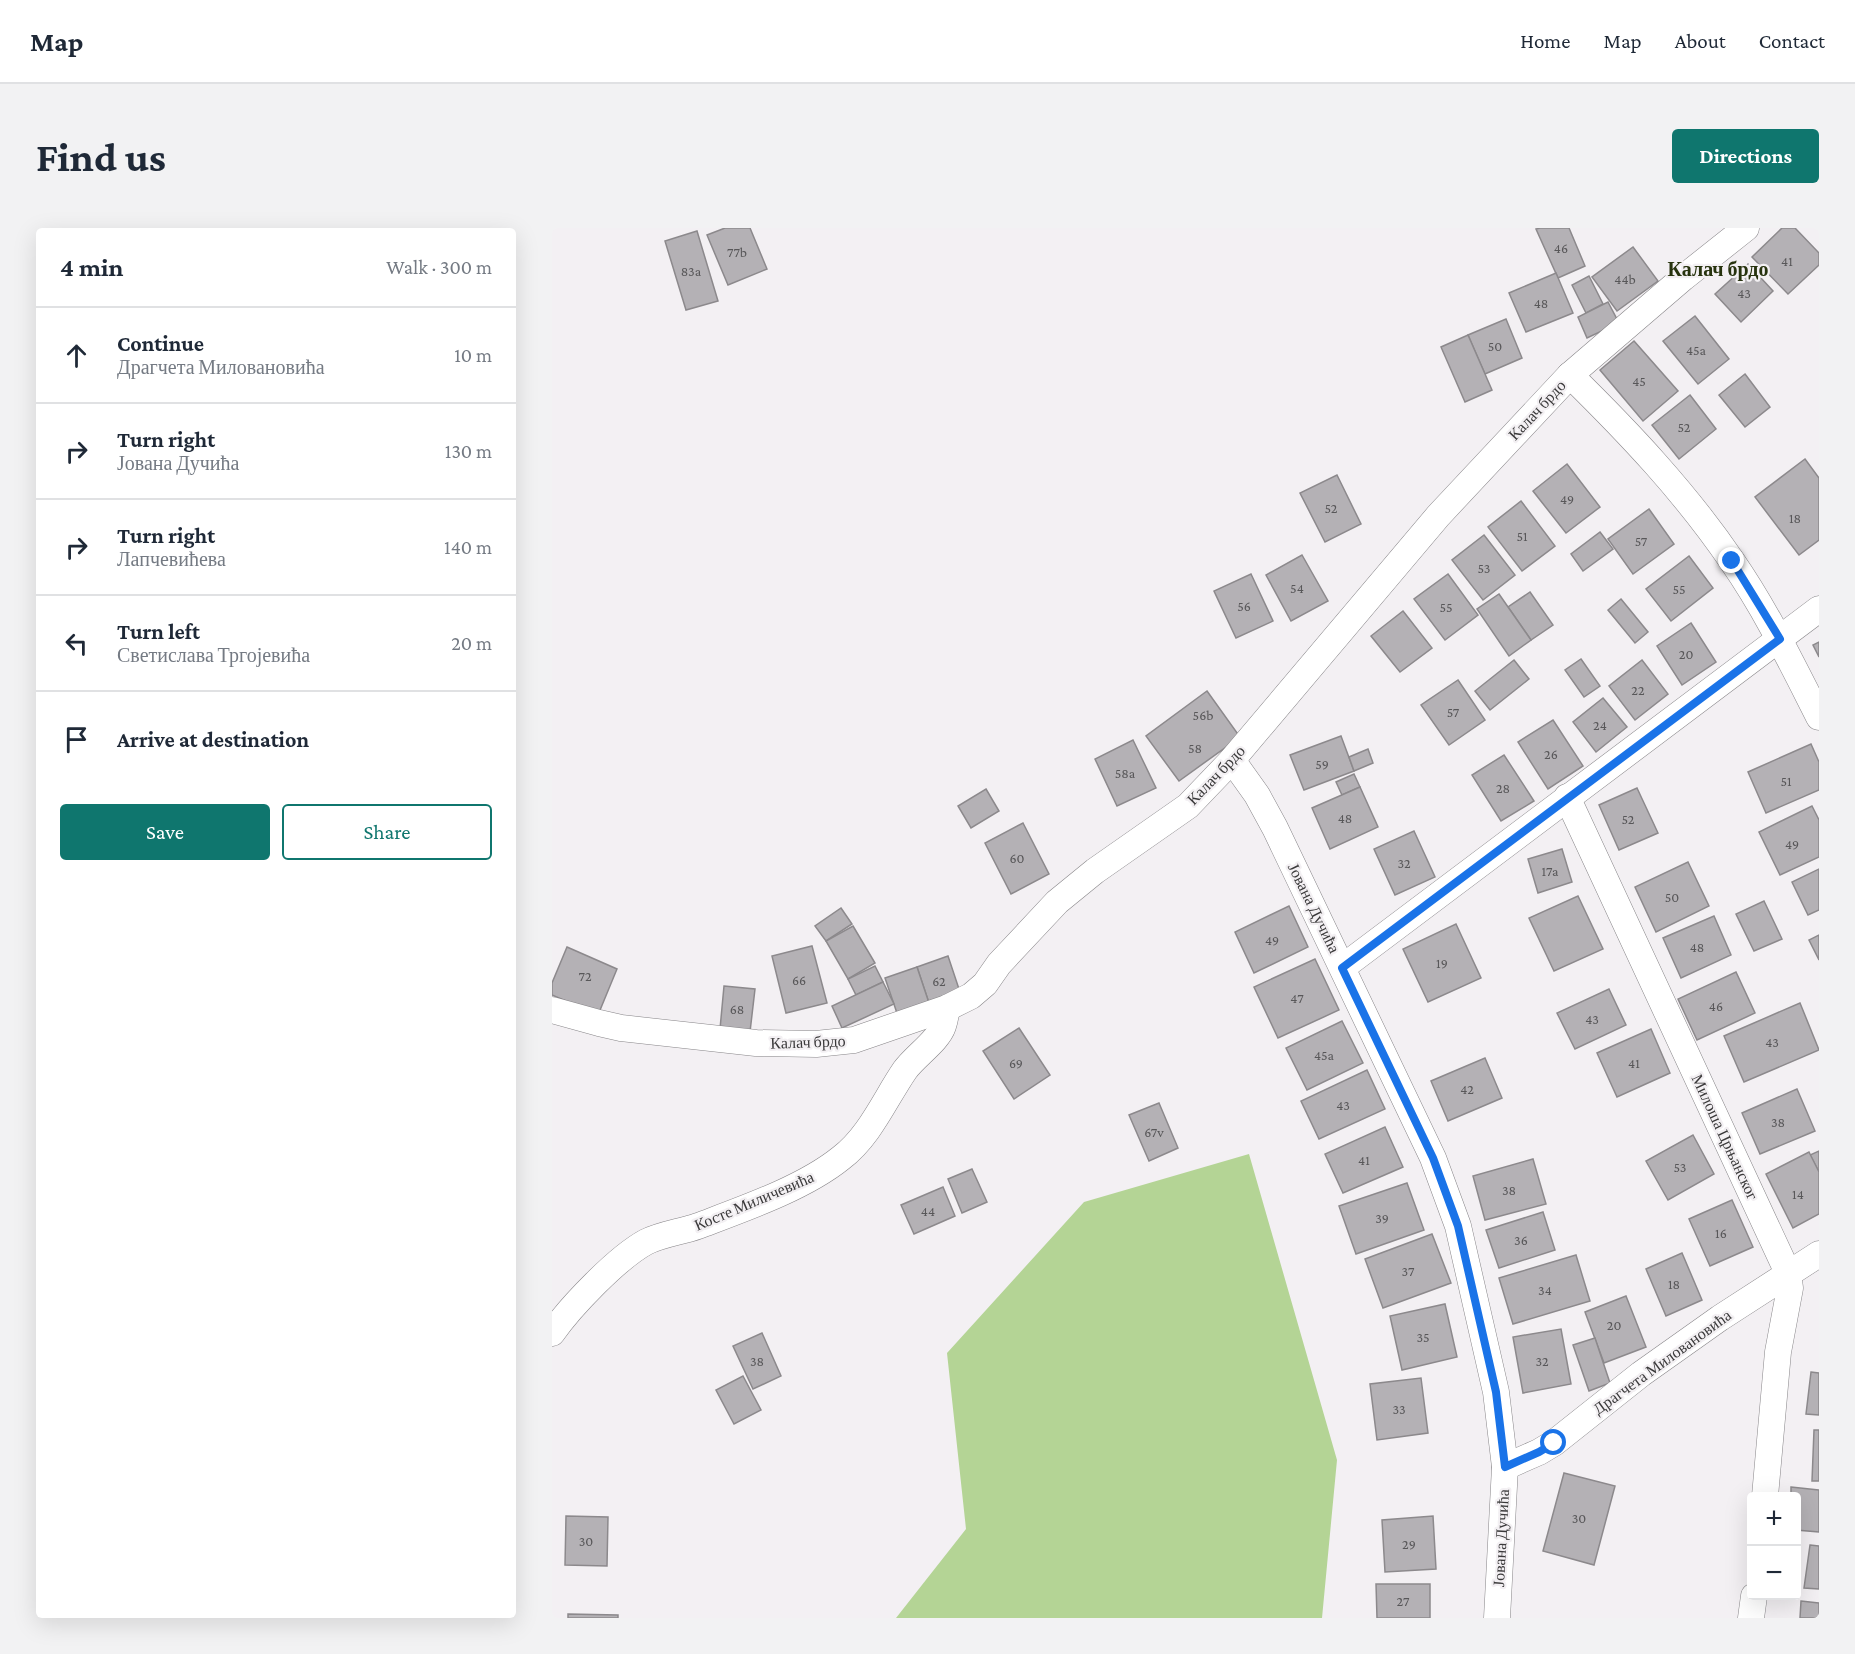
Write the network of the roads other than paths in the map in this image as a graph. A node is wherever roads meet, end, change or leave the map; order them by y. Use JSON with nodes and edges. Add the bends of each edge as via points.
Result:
{"nodes":[{"id":1,"x":1746,"y":228,"type":"edge"},
{"id":2,"x":1570,"y":375,"type":"junction"},
{"id":3,"x":1819,"y":609,"type":"edge"},
{"id":4,"x":1780,"y":639,"type":"junction"},
{"id":5,"x":1819,"y":717,"type":"edge"},
{"id":6,"x":1232,"y":760,"type":"junction"},
{"id":7,"x":1567,"y":797,"type":"junction"},
{"id":8,"x":1342,"y":968,"type":"junction"},
{"id":9,"x":946,"y":1008,"type":"junction"},
{"id":10,"x":552,"y":1010,"type":"edge"},
{"id":11,"x":1819,"y":1254,"type":"edge"},
{"id":12,"x":1788,"y":1273,"type":"junction"},
{"id":13,"x":552,"y":1334,"type":"edge"},
{"id":14,"x":1505,"y":1467,"type":"junction"},
{"id":15,"x":1765,"y":1492,"type":"edge"},
{"id":16,"x":1753,"y":1600,"type":"edge"},
{"id":17,"x":1497,"y":1618,"type":"edge"},
{"id":18,"x":1751,"y":1618,"type":"edge"}],
"edges":[{"from":1,"to":2,"type":"street","name":"Калач брдо"},
{"from":2,"to":4,"type":"street","via":[[1671,480],[1732,561]]},
{"from":2,"to":6,"type":"street","name":"Калач брдо","via":[[1453,500]]},
{"from":3,"to":4,"type":"street"},
{"from":4,"to":5,"type":"street"},
{"from":4,"to":7,"type":"street"},
{"from":6,"to":8,"type":"street","name":"Јована Дучића","via":[[1275,828]]},
{"from":6,"to":9,"type":"street","name":"Калач брдо","via":[[1188,806],[1057,902],[985,984]]},
{"from":7,"to":8,"type":"street"},
{"from":7,"to":12,"type":"street","name":"Милоша Црњанског"},
{"from":8,"to":14,"type":"street","name":"Јована Дучића","via":[[1433,1158],[1458,1226],[1496,1392]]},
{"from":9,"to":10,"type":"street","name":"Калач брдо","via":[[854,1040],[816,1044],[756,1043],[621,1028]]},
{"from":9,"to":13,"type":"street","name":"Косте Миличевића","via":[[943,1027],[909,1063],[874,1120],[843,1157],[820,1173],[748,1206],[649,1240],[632,1250]]},
{"from":11,"to":12,"type":"street","name":"Драгчета Миловановића"},
{"from":12,"to":14,"type":"street","name":"Драгчета Миловановића","via":[[1641,1374],[1554,1443]]},
{"from":12,"to":15,"type":"street","name":"Милоша Црњанског","via":[[1790,1288],[1778,1353]]},
{"from":14,"to":17,"type":"street","name":"Јована Дучића"},
{"from":16,"to":18,"type":"street"}]}
